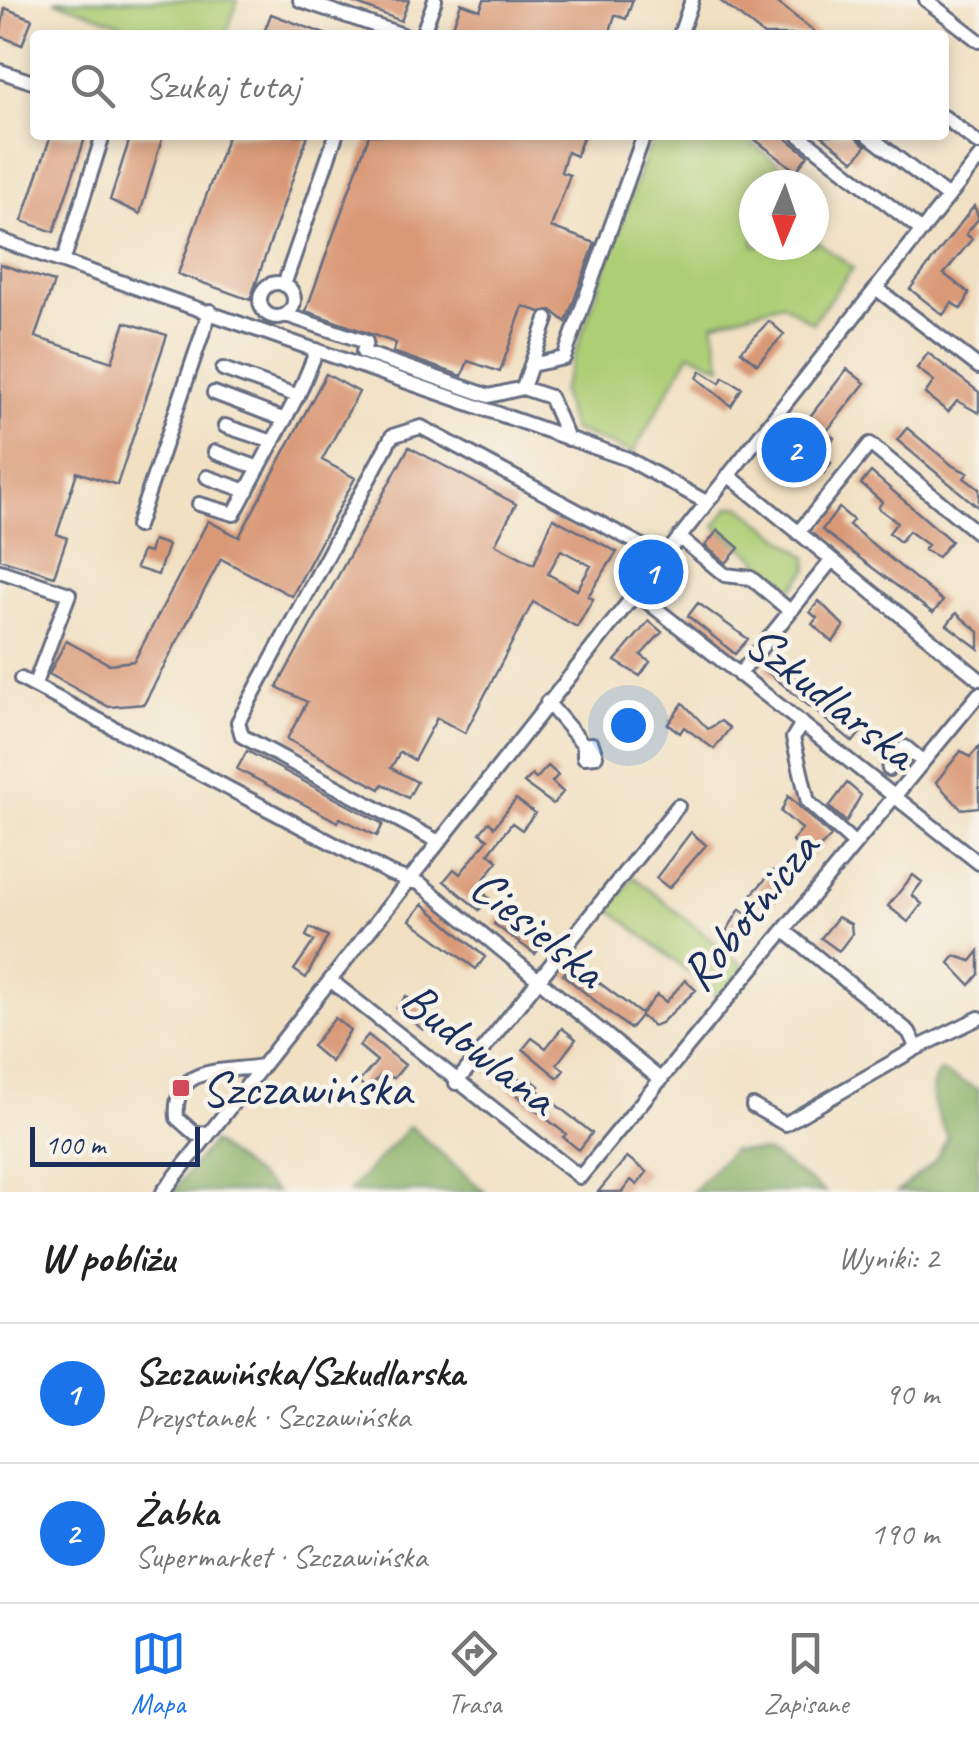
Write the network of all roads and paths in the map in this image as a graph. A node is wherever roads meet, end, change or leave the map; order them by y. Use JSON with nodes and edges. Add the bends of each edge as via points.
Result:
{"nodes":[{"id":1,"x":300,"y":0,"type":"edge"},
{"id":2,"x":435,"y":0,"type":"edge"},
{"id":3,"x":692,"y":0,"type":"edge"},
{"id":4,"x":926,"y":0,"type":"edge"},
{"id":5,"x":373,"y":30,"type":"edge"},
{"id":6,"x":424,"y":30,"type":"edge"},
{"id":7,"x":682,"y":30,"type":"edge"},
{"id":8,"x":979,"y":41,"type":"edge"},
{"id":9,"x":0,"y":71,"type":"edge"},
{"id":10,"x":30,"y":81,"type":"edge"},
{"id":11,"x":949,"y":120,"type":"edge"},
{"id":12,"x":101,"y":140,"type":"edge"},
{"id":13,"x":334,"y":140,"type":"edge"},
{"id":14,"x":642,"y":140,"type":"edge"},
{"id":15,"x":805,"y":140,"type":"edge"},
{"id":16,"x":874,"y":140,"type":"edge"},
{"id":17,"x":979,"y":144,"type":"edge"},
{"id":18,"x":979,"y":158,"type":"edge"},
{"id":19,"x":948,"y":197,"type":"junction"},
{"id":20,"x":922,"y":231,"type":"junction"},
{"id":21,"x":0,"y":240,"type":"edge"},
{"id":22,"x":63,"y":262,"type":"junction"},
{"id":23,"x":284,"y":285,"type":"junction"},
{"id":24,"x":876,"y":289,"type":"junction"},
{"id":25,"x":210,"y":311,"type":"junction"},
{"id":26,"x":286,"y":315,"type":"junction"},
{"id":27,"x":547,"y":320,"type":"dead end"},
{"id":28,"x":317,"y":350,"type":"junction"},
{"id":29,"x":531,"y":365,"type":"junction"},
{"id":30,"x":979,"y":366,"type":"edge"},
{"id":31,"x":223,"y":369,"type":"dead end"},
{"id":32,"x":523,"y":388,"type":"junction"},
{"id":33,"x":214,"y":393,"type":"dead end"},
{"id":34,"x":298,"y":396,"type":"junction"},
{"id":35,"x":285,"y":420,"type":"junction"},
{"id":36,"x":225,"y":426,"type":"dead end"},
{"id":37,"x":568,"y":438,"type":"junction"},
{"id":38,"x":273,"y":442,"type":"junction"},
{"id":39,"x":215,"y":452,"type":"dead end"},
{"id":40,"x":260,"y":468,"type":"junction"},
{"id":41,"x":728,"y":475,"type":"junction"},
{"id":42,"x":207,"y":478,"type":"dead end"},
{"id":43,"x":247,"y":490,"type":"junction"},
{"id":44,"x":706,"y":502,"type":"junction"},
{"id":45,"x":200,"y":504,"type":"dead end"},
{"id":46,"x":137,"y":526,"type":"dead end"},
{"id":47,"x":798,"y":533,"type":"junction"},
{"id":48,"x":979,"y":534,"type":"edge"},
{"id":49,"x":679,"y":536,"type":"junction"},
{"id":50,"x":663,"y":557,"type":"junction"},
{"id":51,"x":830,"y":560,"type":"junction"},
{"id":52,"x":0,"y":571,"type":"edge"},
{"id":53,"x":635,"y":592,"type":"junction"},
{"id":54,"x":790,"y":611,"type":"junction"},
{"id":55,"x":739,"y":675,"type":"junction"},
{"id":56,"x":979,"y":679,"type":"edge"},
{"id":57,"x":979,"y":694,"type":"edge"},
{"id":58,"x":547,"y":702,"type":"junction"},
{"id":59,"x":802,"y":723,"type":"junction"},
{"id":60,"x":584,"y":745,"type":"dead end"},
{"id":61,"x":922,"y":761,"type":"junction"},
{"id":62,"x":889,"y":769,"type":"dead end"},
{"id":63,"x":894,"y":797,"type":"junction"},
{"id":64,"x":678,"y":806,"type":"dead end"},
{"id":65,"x":439,"y":842,"type":"junction"},
{"id":66,"x":855,"y":844,"type":"junction"},
{"id":67,"x":979,"y":863,"type":"edge"},
{"id":68,"x":409,"y":879,"type":"junction"},
{"id":69,"x":786,"y":932,"type":"junction"},
{"id":70,"x":538,"y":978,"type":"junction"},
{"id":71,"x":330,"y":980,"type":"junction"},
{"id":72,"x":979,"y":1018,"type":"edge"},
{"id":73,"x":917,"y":1048,"type":"junction"},
{"id":74,"x":262,"y":1066,"type":"junction"},
{"id":75,"x":661,"y":1080,"type":"junction"},
{"id":76,"x":456,"y":1083,"type":"junction"},
{"id":77,"x":754,"y":1106,"type":"dead end"},
{"id":78,"x":209,"y":1133,"type":"junction"},
{"id":79,"x":579,"y":1185,"type":"edge"},
{"id":80,"x":163,"y":1192,"type":"edge"}],
"edges":[{"from":1,"to":5,"type":"street"},
{"from":2,"to":6,"type":"street"},
{"from":3,"to":7,"type":"street"},
{"from":4,"to":8,"type":"street"},
{"from":9,"to":10,"type":"street"},
{"from":11,"to":17,"type":"street"},
{"from":12,"to":22,"type":"street"},
{"from":13,"to":23,"type":"street"},
{"from":14,"to":29,"type":"street","via":[[564,358]]},
{"from":15,"to":20,"type":"street"},
{"from":16,"to":19,"type":"street"},
{"from":18,"to":19,"type":"street"},
{"from":19,"to":20,"type":"street"},
{"from":20,"to":24,"type":"street"},
{"from":21,"to":22,"type":"street"},
{"from":22,"to":25,"type":"street"},
{"from":23,"to":26,"type":"street","via":[[294,299]]},
{"from":23,"to":26,"type":"street","via":[[268,286],[260,299],[270,316]]},
{"from":24,"to":30,"type":"street"},
{"from":24,"to":41,"type":"street"},
{"from":25,"to":28,"type":"street"},
{"from":25,"to":46,"type":"street"},
{"from":26,"to":32,"type":"street","via":[[366,342],[363,352],[489,396]]},
{"from":27,"to":29,"type":"street"},
{"from":28,"to":34,"type":"street"},
{"from":28,"to":37,"type":"street"},
{"from":29,"to":32,"type":"street"},
{"from":31,"to":34,"type":"street"},
{"from":32,"to":37,"type":"street","via":[[550,397]]},
{"from":33,"to":35,"type":"street"},
{"from":34,"to":35,"type":"street"},
{"from":35,"to":38,"type":"street"},
{"from":36,"to":38,"type":"street"},
{"from":37,"to":44,"type":"street","via":[[628,460]]},
{"from":38,"to":40,"type":"street"},
{"from":39,"to":40,"type":"street"},
{"from":40,"to":43,"type":"street"},
{"from":41,"to":44,"type":"street"},
{"from":41,"to":47,"type":"street"},
{"from":42,"to":43,"type":"street"},
{"from":43,"to":45,"type":"street","via":[[234,514]]},
{"from":44,"to":49,"type":"street"},
{"from":47,"to":48,"type":"street","via":[[870,444]]},
{"from":47,"to":51,"type":"street"},
{"from":49,"to":50,"type":"street"},
{"from":49,"to":54,"type":"street","via":[[725,575],[750,578]]},
{"from":50,"to":53,"type":"street"},
{"from":50,"to":65,"type":"street","via":[[421,426],[392,436],[238,722],[242,736]]},
{"from":51,"to":54,"type":"street"},
{"from":51,"to":56,"type":"street"},
{"from":52,"to":68,"type":"street","name":"Ciesielska","via":[[69,594],[27,682]]},
{"from":53,"to":55,"type":"street","name":"Szkudlarska"},
{"from":53,"to":58,"type":"street"},
{"from":54,"to":55,"type":"street"},
{"from":55,"to":59,"type":"street","name":"Szkudlarska"},
{"from":57,"to":61,"type":"street","name":"Robotnicza"},
{"from":58,"to":60,"type":"street"},
{"from":58,"to":65,"type":"street"},
{"from":59,"to":63,"type":"street","name":"Szkudlarska"},
{"from":59,"to":66,"type":"street","via":[[793,738],[808,802]]},
{"from":61,"to":62,"type":"street","via":[[905,748]]},
{"from":61,"to":63,"type":"street","name":"Robotnicza"},
{"from":63,"to":66,"type":"street","name":"Robotnicza"},
{"from":63,"to":67,"type":"street","name":"Szkudlarska"},
{"from":64,"to":70,"type":"street"},
{"from":65,"to":68,"type":"street"},
{"from":66,"to":69,"type":"street","name":"Robotnicza"},
{"from":68,"to":70,"type":"street","name":"Ciesielska"},
{"from":68,"to":71,"type":"street"},
{"from":69,"to":73,"type":"street","via":[[909,1032]]},
{"from":69,"to":75,"type":"street","name":"Robotnicza"},
{"from":70,"to":75,"type":"street","name":"Ciesielska"},
{"from":70,"to":76,"type":"street"},
{"from":71,"to":74,"type":"street"},
{"from":71,"to":76,"type":"street","name":"Budowlana"},
{"from":72,"to":73,"type":"street"},
{"from":73,"to":77,"type":"street","via":[[785,1124]]},
{"from":74,"to":78,"type":"street"},
{"from":74,"to":78,"type":"street","via":[[210,1071],[185,1082],[176,1118],[195,1134]]},
{"from":75,"to":79,"type":"street","name":"Robotnicza"},
{"from":76,"to":79,"type":"street","name":"Budowlana"},
{"from":78,"to":80,"type":"street"}]}
